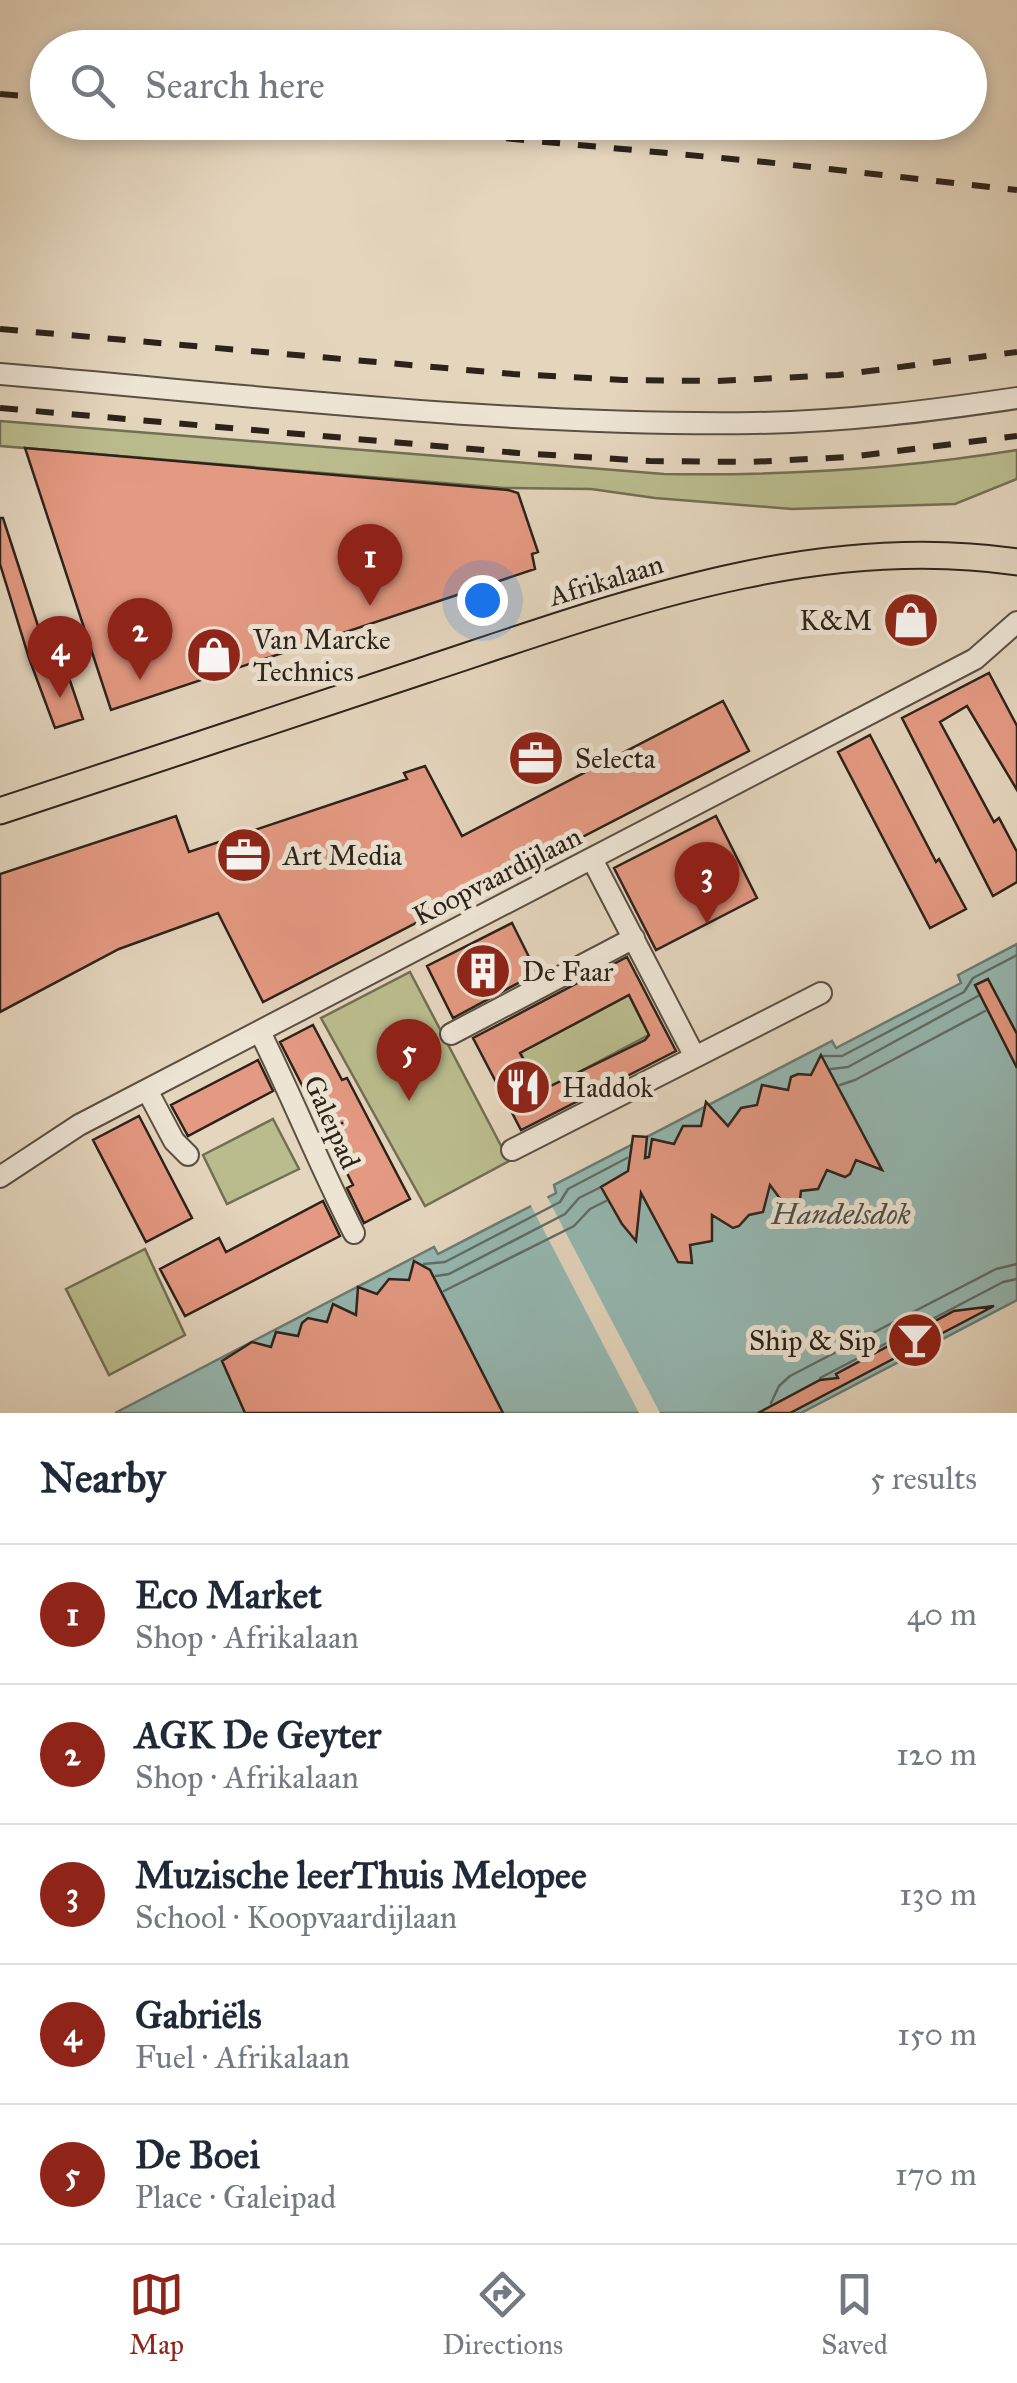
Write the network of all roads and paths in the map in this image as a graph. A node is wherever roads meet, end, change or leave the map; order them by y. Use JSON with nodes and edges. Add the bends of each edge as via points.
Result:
{"nodes":[{"id":1,"x":0,"y":374,"type":"edge"},
{"id":2,"x":1017,"y":398,"type":"edge"},
{"id":3,"x":1017,"y":562,"type":"edge"},
{"id":4,"x":1017,"y":622,"type":"edge"},
{"id":5,"x":0,"y":811,"type":"edge"},
{"id":6,"x":592,"y":859,"type":"junction"},
{"id":7,"x":634,"y":938,"type":"junction"},
{"id":8,"x":821,"y":993,"type":"dead end"},
{"id":9,"x":260,"y":1032,"type":"junction"},
{"id":10,"x":452,"y":1034,"type":"dead end"},
{"id":11,"x":695,"y":1057,"type":"junction"},
{"id":12,"x":147,"y":1090,"type":"junction"},
{"id":13,"x":512,"y":1150,"type":"dead end"},
{"id":14,"x":188,"y":1154,"type":"dead end"},
{"id":15,"x":0,"y":1177,"type":"edge"},
{"id":16,"x":354,"y":1233,"type":"dead end"}],
"edges":[{"from":1,"to":2,"type":"street","via":[[612,422],[841,419]]},
{"from":3,"to":5,"type":"main road","name":"Afrikalaan","via":[[855,558],[701,583]]},
{"from":4,"to":6,"type":"street","name":"Koopvaardijlaan","via":[[976,659]]},
{"from":6,"to":7,"type":"street"},
{"from":6,"to":9,"type":"street","name":"Koopvaardijlaan"},
{"from":7,"to":10,"type":"street"},
{"from":7,"to":11,"type":"street"},
{"from":8,"to":11,"type":"street"},
{"from":9,"to":12,"type":"street","name":"Koopvaardijlaan"},
{"from":9,"to":16,"type":"street","name":"Galeipad"},
{"from":11,"to":13,"type":"street"},
{"from":12,"to":14,"type":"street"},
{"from":12,"to":15,"type":"street","name":"Koopvaardijlaan"}]}
